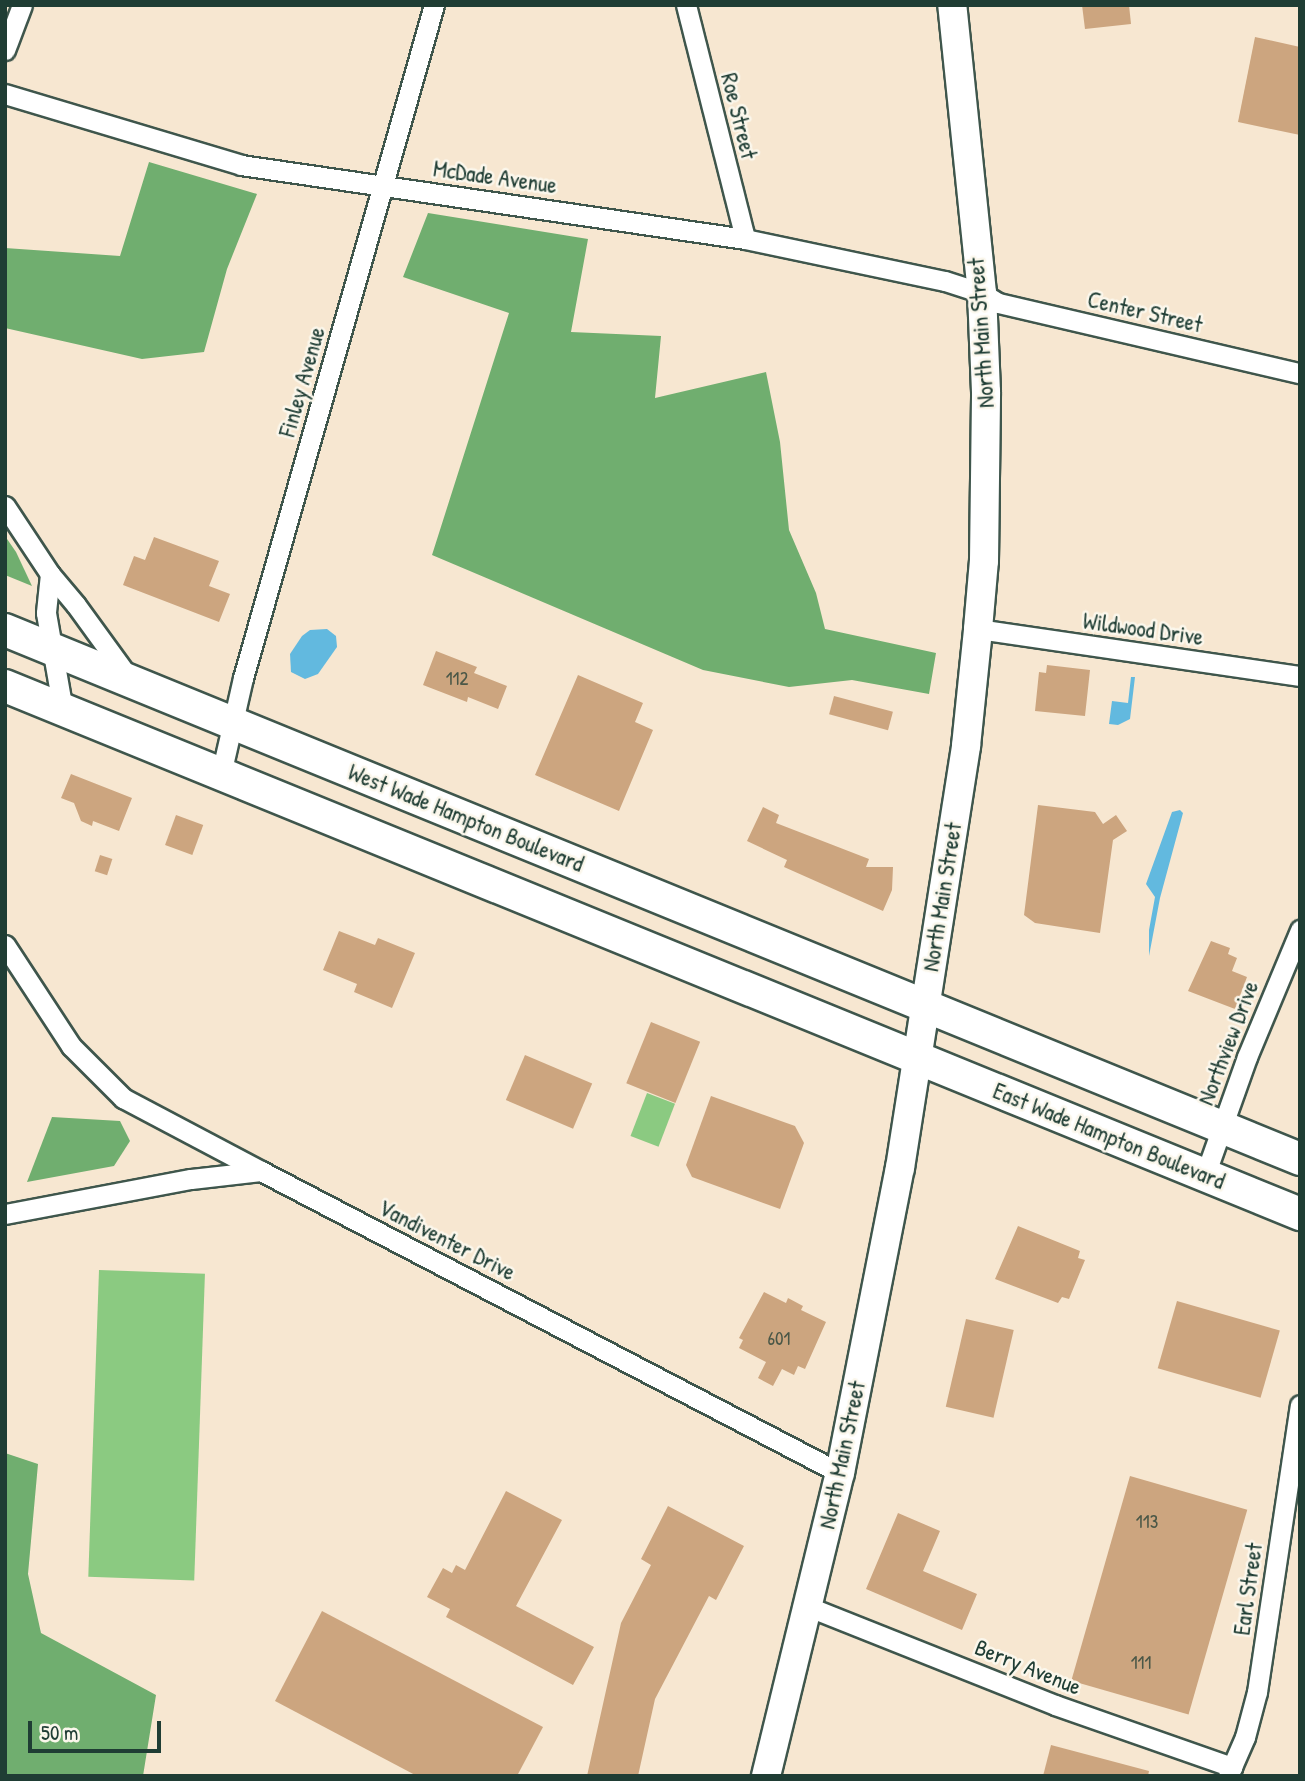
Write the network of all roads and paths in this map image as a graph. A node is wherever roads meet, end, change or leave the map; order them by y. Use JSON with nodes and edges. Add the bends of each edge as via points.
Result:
{"nodes":[{"id":1,"x":22,"y":5,"type":"edge"},
{"id":2,"x":434,"y":5,"type":"edge"},
{"id":3,"x":686,"y":5,"type":"edge"},
{"id":4,"x":952,"y":5,"type":"edge"},
{"id":5,"x":5,"y":50,"type":"edge"},
{"id":6,"x":5,"y":94,"type":"edge"},
{"id":7,"x":382,"y":186,"type":"junction"},
{"id":8,"x":745,"y":239,"type":"junction"},
{"id":9,"x":982,"y":293,"type":"junction"},
{"id":10,"x":1300,"y":373,"type":"edge"},
{"id":11,"x":5,"y":506,"type":"edge"},
{"id":12,"x":50,"y":574,"type":"junction"},
{"id":13,"x":978,"y":629,"type":"junction"},
{"id":14,"x":5,"y":630,"type":"edge"},
{"id":15,"x":50,"y":648,"type":"junction"},
{"id":16,"x":1300,"y":676,"type":"edge"},
{"id":17,"x":132,"y":682,"type":"junction"},
{"id":18,"x":5,"y":686,"type":"edge"},
{"id":19,"x":63,"y":710,"type":"junction"},
{"id":20,"x":233,"y":723,"type":"junction"},
{"id":21,"x":221,"y":774,"type":"junction"},
{"id":22,"x":1300,"y":930,"type":"edge"},
{"id":23,"x":5,"y":945,"type":"edge"},
{"id":24,"x":926,"y":1005,"type":"junction"},
{"id":25,"x":918,"y":1058,"type":"junction"},
{"id":26,"x":1222,"y":1127,"type":"junction"},
{"id":27,"x":1300,"y":1159,"type":"edge"},
{"id":28,"x":261,"y":1171,"type":"junction"},
{"id":29,"x":1205,"y":1175,"type":"junction"},
{"id":30,"x":5,"y":1214,"type":"edge"},
{"id":31,"x":1300,"y":1214,"type":"edge"},
{"id":32,"x":1300,"y":1405,"type":"edge"},
{"id":33,"x":840,"y":1473,"type":"junction"},
{"id":34,"x":809,"y":1607,"type":"junction"},
{"id":35,"x":1230,"y":1771,"type":"edge"},
{"id":36,"x":766,"y":1776,"type":"edge"}],
"edges":[{"from":1,"to":5,"type":"street"},
{"from":2,"to":7,"type":"street","name":"Finley Avenue"},
{"from":3,"to":8,"type":"street","name":"Roe Street"},
{"from":4,"to":9,"type":"main road","name":"North Main Street"},
{"from":6,"to":7,"type":"street","name":"McDade Avenue","via":[[241,164]]},
{"from":7,"to":8,"type":"street","name":"McDade Avenue"},
{"from":7,"to":20,"type":"street","name":"Finley Avenue"},
{"from":8,"to":9,"type":"street","name":"McDade Avenue"},
{"from":9,"to":10,"type":"street","name":"Center Street","via":[[998,303]]},
{"from":9,"to":13,"type":"main road","name":"North Main Street","via":[[987,469]]},
{"from":11,"to":12,"type":"street"},
{"from":12,"to":15,"type":"street","via":[[46,612]]},
{"from":12,"to":17,"type":"street"},
{"from":13,"to":16,"type":"street","name":"Wildwood Drive"},
{"from":13,"to":24,"type":"main road","name":"North Main Street","via":[[966,746]]},
{"from":14,"to":15,"type":"main road","name":"West Wade Hampton Boulevard"},
{"from":15,"to":17,"type":"main road","name":"West Wade Hampton Boulevard"},
{"from":15,"to":19,"type":"street"},
{"from":17,"to":20,"type":"main road","name":"West Wade Hampton Boulevard"},
{"from":18,"to":19,"type":"main road"},
{"from":19,"to":21,"type":"main road"},
{"from":20,"to":21,"type":"street","name":"Finley Avenue"},
{"from":20,"to":24,"type":"main road","name":"West Wade Hampton Boulevard"},
{"from":21,"to":25,"type":"main road"},
{"from":22,"to":26,"type":"street","name":"Northview Drive"},
{"from":23,"to":28,"type":"street","name":"Vandiventer Drive","via":[[71,1046],[122,1098]]},
{"from":24,"to":25,"type":"main road","name":"North Main Street"},
{"from":24,"to":26,"type":"main road"},
{"from":25,"to":29,"type":"main road","name":"East Wade Hampton Boulevard"},
{"from":25,"to":33,"type":"main road","name":"North Main Street"},
{"from":26,"to":27,"type":"main road"},
{"from":26,"to":29,"type":"street","name":"Northview Drive"},
{"from":28,"to":30,"type":"street","via":[[191,1179]]},
{"from":28,"to":33,"type":"street","name":"Vandiventer Drive"},
{"from":29,"to":31,"type":"main road","name":"East Wade Hampton Boulevard"},
{"from":32,"to":35,"type":"street","name":"Earl Street","via":[[1257,1692]]},
{"from":33,"to":34,"type":"main road","name":"North Main Street"},
{"from":34,"to":35,"type":"street","name":"Berry Avenue"},
{"from":34,"to":36,"type":"main road","name":"North Main Street"}]}
